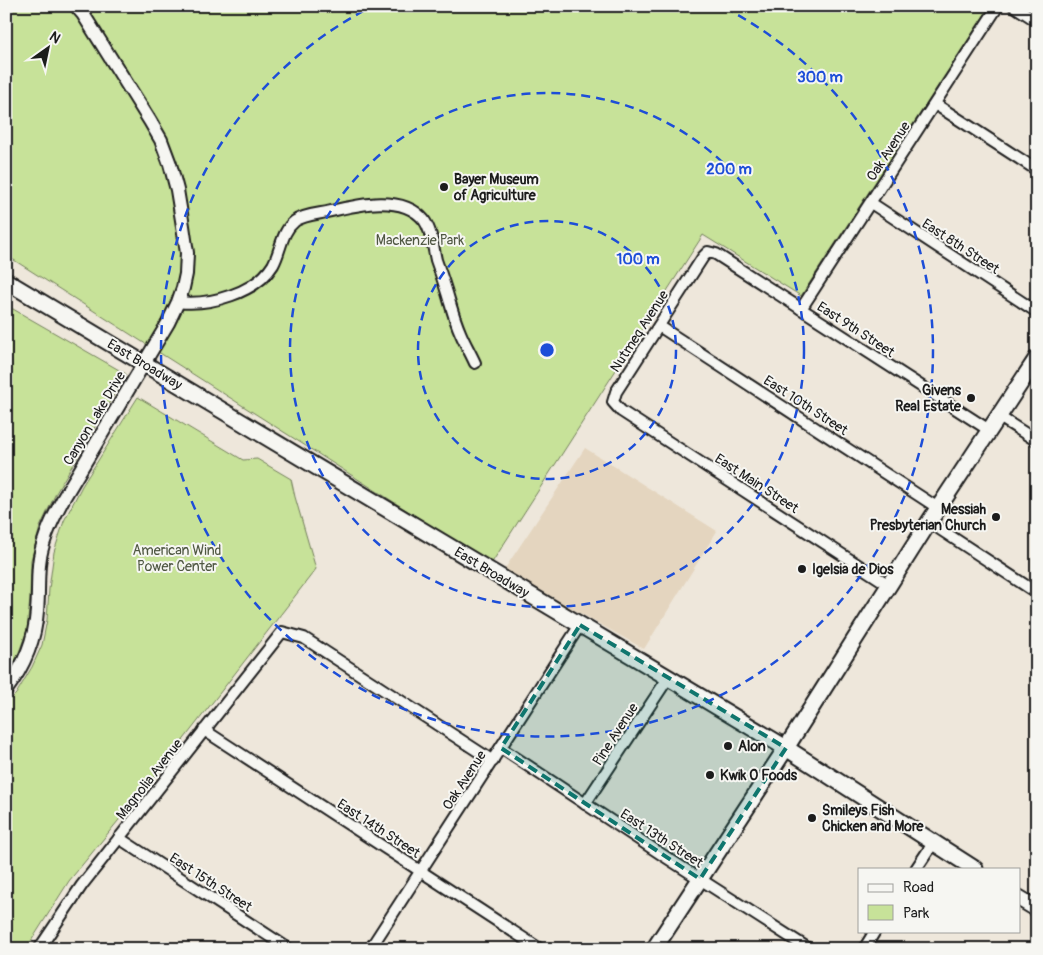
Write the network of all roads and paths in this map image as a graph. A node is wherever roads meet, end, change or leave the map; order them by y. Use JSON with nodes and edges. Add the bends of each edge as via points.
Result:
{"nodes":[{"id":1,"x":76,"y":6,"type":"edge"},
{"id":2,"x":998,"y":6,"type":"edge"},
{"id":3,"x":1014,"y":6,"type":"edge"},
{"id":4,"x":1037,"y":21,"type":"edge"},
{"id":5,"x":935,"y":104,"type":"junction"},
{"id":6,"x":1037,"y":170,"type":"edge"},
{"id":7,"x":871,"y":203,"type":"junction"},
{"id":8,"x":708,"y":252,"type":"joint"},
{"id":9,"x":6,"y":281,"type":"edge"},
{"id":10,"x":178,"y":302,"type":"junction"},
{"id":11,"x":801,"y":309,"type":"junction"},
{"id":12,"x":1037,"y":312,"type":"edge"},
{"id":13,"x":659,"y":326,"type":"junction"},
{"id":14,"x":1037,"y":358,"type":"edge"},
{"id":15,"x":144,"y":363,"type":"junction"},
{"id":16,"x":475,"y":363,"type":"dead end"},
{"id":17,"x":613,"y":402,"type":"joint"},
{"id":18,"x":998,"y":416,"type":"junction"},
{"id":19,"x":989,"y":430,"type":"junction"},
{"id":20,"x":1037,"y":441,"type":"edge"},
{"id":21,"x":938,"y":508,"type":"junction"},
{"id":22,"x":929,"y":522,"type":"junction"},
{"id":23,"x":889,"y":585,"type":"junction"},
{"id":24,"x":1037,"y":594,"type":"edge"},
{"id":25,"x":580,"y":625,"type":"junction"},
{"id":26,"x":668,"y":678,"type":"junction"},
{"id":27,"x":6,"y":690,"type":"edge"},
{"id":28,"x":204,"y":730,"type":"junction"},
{"id":29,"x":501,"y":748,"type":"junction"},
{"id":30,"x":786,"y":748,"type":"junction"},
{"id":31,"x":493,"y":761,"type":"junction"},
{"id":32,"x":585,"y":804,"type":"junction"},
{"id":33,"x":119,"y":838,"type":"junction"},
{"id":34,"x":934,"y":842,"type":"junction"},
{"id":35,"x":917,"y":868,"type":"edge"},
{"id":36,"x":973,"y":868,"type":"edge"},
{"id":37,"x":421,"y":872,"type":"junction"},
{"id":38,"x":700,"y":879,"type":"junction"},
{"id":39,"x":1020,"y":899,"type":"edge"},
{"id":40,"x":1037,"y":909,"type":"edge"},
{"id":41,"x":874,"y":932,"type":"edge"},
{"id":42,"x":39,"y":949,"type":"edge"},
{"id":43,"x":289,"y":949,"type":"edge"},
{"id":44,"x":370,"y":949,"type":"edge"},
{"id":45,"x":540,"y":949,"type":"edge"},
{"id":46,"x":654,"y":949,"type":"edge"},
{"id":47,"x":809,"y":949,"type":"edge"},
{"id":48,"x":864,"y":949,"type":"edge"}],
"edges":[{"from":1,"to":10,"type":"street","name":"Canyon Lake Drive","via":[[150,121],[170,164],[187,253],[186,274]]},
{"from":2,"to":5,"type":"street","name":"Oak Avenue"},
{"from":3,"to":4,"type":"street"},
{"from":5,"to":6,"type":"street"},
{"from":5,"to":7,"type":"street","name":"Oak Avenue"},
{"from":7,"to":11,"type":"street","name":"Oak Avenue"},
{"from":7,"to":12,"type":"street","name":"East 8th Street"},
{"from":8,"to":11,"type":"street","name":"East 9th Street"},
{"from":8,"to":13,"type":"street","name":"Nutmeq Avenue"},
{"from":9,"to":15,"type":"main road","name":"East Broadway"},
{"from":10,"to":15,"type":"street","name":"Canyon Lake Drive"},
{"from":10,"to":16,"type":"street","via":[[215,301],[254,284],[274,264],[288,228],[298,219],[359,205],[396,204],[417,214],[428,227],[459,331]]},
{"from":11,"to":19,"type":"street","name":"East 9th Street"},
{"from":13,"to":17,"type":"street","name":"Nutmeq Avenue","via":[[616,392]]},
{"from":13,"to":21,"type":"street","name":"East 10th Street"},
{"from":14,"to":18,"type":"main road"},
{"from":15,"to":25,"type":"main road","name":"East Broadway"},
{"from":15,"to":27,"type":"street","name":"Canyon Lake Drive","via":[[52,519],[40,557],[38,611],[32,644],[17,676]]},
{"from":17,"to":23,"type":"street","name":"East Main Street","via":[[621,411]]},
{"from":18,"to":19,"type":"main road"},
{"from":18,"to":20,"type":"street"},
{"from":19,"to":21,"type":"main road"},
{"from":21,"to":22,"type":"main road"},
{"from":22,"to":23,"type":"main road"},
{"from":22,"to":24,"type":"street"},
{"from":23,"to":30,"type":"main road"},
{"from":25,"to":26,"type":"main road","name":"East Broadway"},
{"from":25,"to":29,"type":"street","name":"Oak Avenue"},
{"from":26,"to":30,"type":"main road","name":"East Broadway"},
{"from":26,"to":32,"type":"street","name":"Pine Avenue"},
{"from":28,"to":31,"type":"street","name":"Magnolia Avenue","via":[[274,640],[285,632],[304,638]]},
{"from":28,"to":33,"type":"street","name":"Magnolia Avenue"},
{"from":28,"to":37,"type":"street","name":"East 14th Street"},
{"from":29,"to":31,"type":"street","name":"Oak Avenue"},
{"from":29,"to":32,"type":"street","name":"East 13th Street"},
{"from":30,"to":34,"type":"main road","name":"East Broadway"},
{"from":30,"to":38,"type":"main road"},
{"from":31,"to":37,"type":"street","name":"Oak Avenue"},
{"from":32,"to":38,"type":"street","name":"East 13th Street"},
{"from":33,"to":42,"type":"street","name":"Magnolia Avenue","via":[[82,885]]},
{"from":33,"to":43,"type":"street","name":"East 15th Street"},
{"from":34,"to":35,"type":"street"},
{"from":34,"to":36,"type":"main road","name":"East Broadway"},
{"from":37,"to":44,"type":"street","name":"Oak Avenue"},
{"from":37,"to":45,"type":"street","name":"East 14th Street"},
{"from":38,"to":46,"type":"main road"},
{"from":38,"to":47,"type":"street","name":"East 13th Street"},
{"from":39,"to":40,"type":"main road"},
{"from":41,"to":48,"type":"street"}]}
